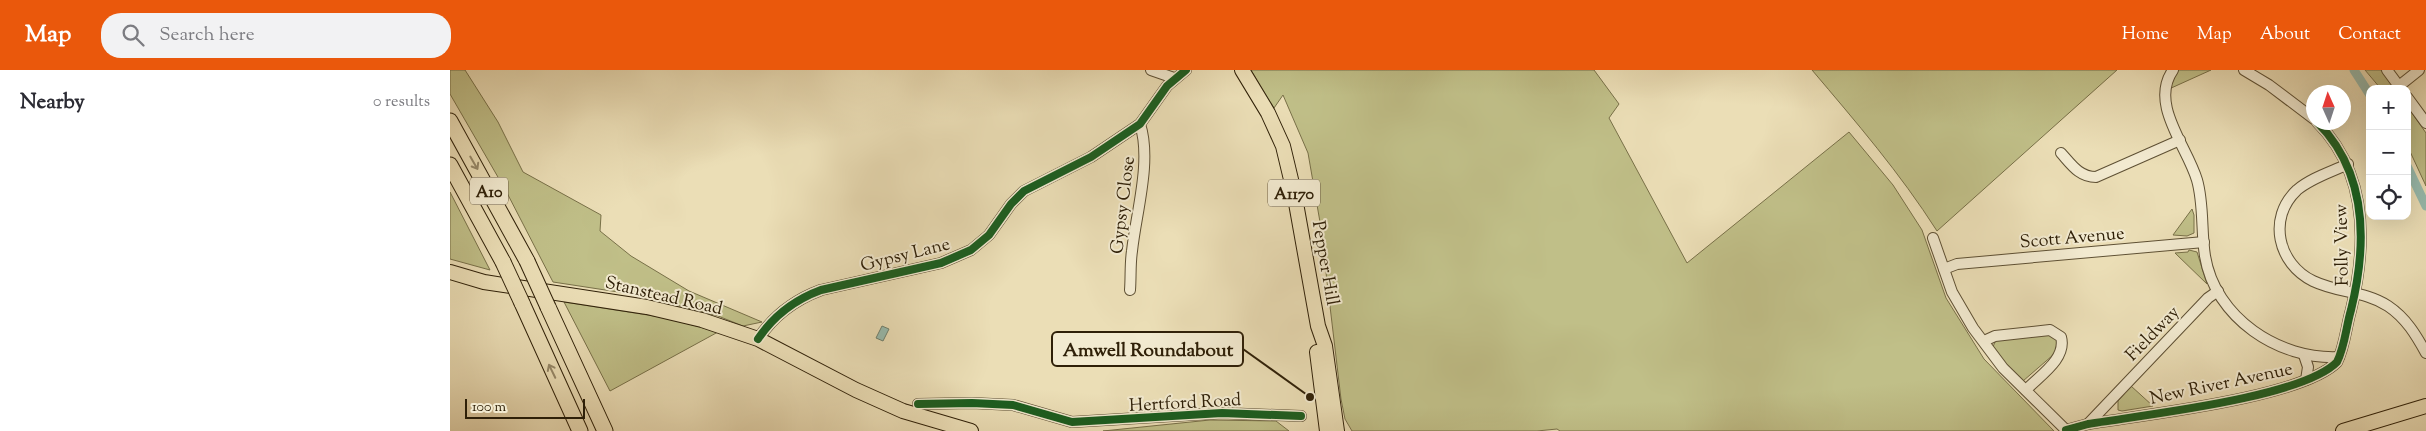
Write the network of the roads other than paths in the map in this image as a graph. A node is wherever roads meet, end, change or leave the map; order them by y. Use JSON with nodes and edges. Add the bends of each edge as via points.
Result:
{"nodes":[{"id":1,"x":1151,"y":70,"type":"edge"},
{"id":2,"x":1186,"y":70,"type":"edge"},
{"id":3,"x":1242,"y":70,"type":"edge"},
{"id":4,"x":2173,"y":70,"type":"edge"},
{"id":5,"x":2244,"y":70,"type":"edge"},
{"id":6,"x":2386,"y":70,"type":"edge"},
{"id":7,"x":2415,"y":71,"type":"edge"},
{"id":8,"x":1174,"y":78,"type":"junction"},
{"id":9,"x":2398,"y":85,"type":"edge"},
{"id":10,"x":2402,"y":85,"type":"edge"},
{"id":11,"x":2411,"y":102,"type":"edge"},
{"id":12,"x":2306,"y":113,"type":"edge"},
{"id":13,"x":450,"y":121,"type":"edge"},
{"id":14,"x":2426,"y":123,"type":"edge"},
{"id":15,"x":1140,"y":124,"type":"junction"},
{"id":16,"x":2324,"y":130,"type":"edge"},
{"id":17,"x":2180,"y":140,"type":"junction"},
{"id":18,"x":2061,"y":153,"type":"dead end"},
{"id":19,"x":2348,"y":164,"type":"junction"},
{"id":20,"x":450,"y":165,"type":"edge"},
{"id":21,"x":1933,"y":238,"type":"dead end"},
{"id":22,"x":2204,"y":242,"type":"junction"},
{"id":23,"x":1944,"y":268,"type":"junction"},
{"id":24,"x":450,"y":272,"type":"edge"},
{"id":25,"x":1130,"y":290,"type":"dead end"},
{"id":26,"x":2218,"y":291,"type":"junction"},
{"id":27,"x":2355,"y":293,"type":"junction"},
{"id":28,"x":1318,"y":326,"type":"junction"},
{"id":29,"x":758,"y":339,"type":"junction"},
{"id":30,"x":1984,"y":341,"type":"junction"},
{"id":31,"x":2426,"y":353,"type":"edge"},
{"id":32,"x":2304,"y":355,"type":"junction"},
{"id":33,"x":2339,"y":356,"type":"junction"},
{"id":34,"x":2306,"y":380,"type":"junction"},
{"id":35,"x":2026,"y":390,"type":"junction"},
{"id":36,"x":2111,"y":400,"type":"junction"},
{"id":37,"x":918,"y":404,"type":"dead end"},
{"id":38,"x":2426,"y":406,"type":"edge"},
{"id":39,"x":1300,"y":416,"type":"dead end"},
{"id":40,"x":2119,"y":419,"type":"junction"},
{"id":41,"x":2088,"y":424,"type":"junction"},
{"id":42,"x":578,"y":427,"type":"edge"},
{"id":43,"x":1070,"y":427,"type":"edge"},
{"id":44,"x":2066,"y":430,"type":"edge"},
{"id":45,"x":606,"y":431,"type":"edge"},
{"id":46,"x":971,"y":431,"type":"edge"},
{"id":47,"x":1327,"y":431,"type":"edge"},
{"id":48,"x":1337,"y":431,"type":"edge"},
{"id":49,"x":2343,"y":431,"type":"edge"}],
"edges":[{"from":1,"to":8,"type":"street"},
{"from":2,"to":8,"type":"street","name":"Gypsy Lane"},
{"from":3,"to":28,"type":"main road","name":"Pepper Hill","number":"A1170","via":[[1283,146]]},
{"from":4,"to":17,"type":"street","via":[[2166,86],[2165,101]]},
{"from":5,"to":12,"type":"street"},
{"from":6,"to":9,"type":"street"},
{"from":7,"to":10,"type":"street"},
{"from":8,"to":15,"type":"street","name":"Gypsy Lane"},
{"from":11,"to":14,"type":"street"},
{"from":13,"to":45,"type":"highway","number":"A10","one_way":true,"bridge":true,"via":[[527,261]]},
{"from":15,"to":25,"type":"street","name":"Gypsy Close","via":[[1145,155]]},
{"from":15,"to":29,"type":"street","name":"Gypsy Lane","via":[[1091,157],[1024,191],[989,235],[971,250],[941,263],[805,296],[775,318]]},
{"from":16,"to":19,"type":"street","name":"Folly View"},
{"from":17,"to":18,"type":"street","via":[[2096,176],[2077,171]]},
{"from":17,"to":22,"type":"street","via":[[2198,182]]},
{"from":19,"to":27,"type":"street","name":"Folly View","via":[[2356,189],[2360,221],[2360,268]]},
{"from":19,"to":27,"type":"street","via":[[2307,183],[2291,196],[2280,219],[2280,235],[2288,260],[2303,274],[2323,286]]},
{"from":42,"to":20,"type":"highway","number":"A10","one_way":true,"bridge":true,"via":[[503,262]]},
{"from":21,"to":23,"type":"street"},
{"from":22,"to":23,"type":"street","name":"Scott Avenue","via":[[1957,264]]},
{"from":22,"to":26,"type":"street","via":[[2208,268]]},
{"from":23,"to":30,"type":"street","via":[[1962,311]]},
{"from":24,"to":29,"type":"main road","name":"Stanstead Road","via":[[490,283],[676,313]]},
{"from":26,"to":32,"type":"street","via":[[2252,330],[2277,345]]},
{"from":26,"to":36,"type":"street","name":"Fieldway"},
{"from":27,"to":31,"type":"street","name":"Folly View","via":[[2379,301],[2399,315]]},
{"from":27,"to":33,"type":"street"},
{"from":28,"to":47,"type":"main road","name":"Pepper Hill","number":"A1170","via":[[1316,349]]},
{"from":28,"to":48,"type":"main road","name":"Pepper Hill","number":"A1170","via":[[1325,346]]},
{"from":29,"to":46,"type":"main road","name":"Stanstead Road","via":[[894,407]]},
{"from":30,"to":35,"type":"street","via":[[2003,368]]},
{"from":30,"to":35,"type":"street","via":[[1995,336],[2050,330],[2061,337],[2064,345],[2058,357]]},
{"from":32,"to":33,"type":"street"},
{"from":32,"to":34,"type":"street","via":[[2308,367]]},
{"from":33,"to":34,"type":"street","name":"New River Avenue","via":[[2331,367]]},
{"from":34,"to":40,"type":"street","name":"New River Avenue","via":[[2260,394]]},
{"from":35,"to":44,"type":"street"},
{"from":36,"to":40,"type":"street"},
{"from":36,"to":41,"type":"street","name":"Fieldway"},
{"from":37,"to":43,"type":"street","name":"Hertford Road","via":[[1013,405]]},
{"from":38,"to":49,"type":"main road"},
{"from":39,"to":43,"type":"street","name":"Hertford Road","via":[[1222,413]]},
{"from":40,"to":41,"type":"street","name":"New River Avenue"},
{"from":41,"to":44,"type":"street","name":"New River Avenue"}]}
